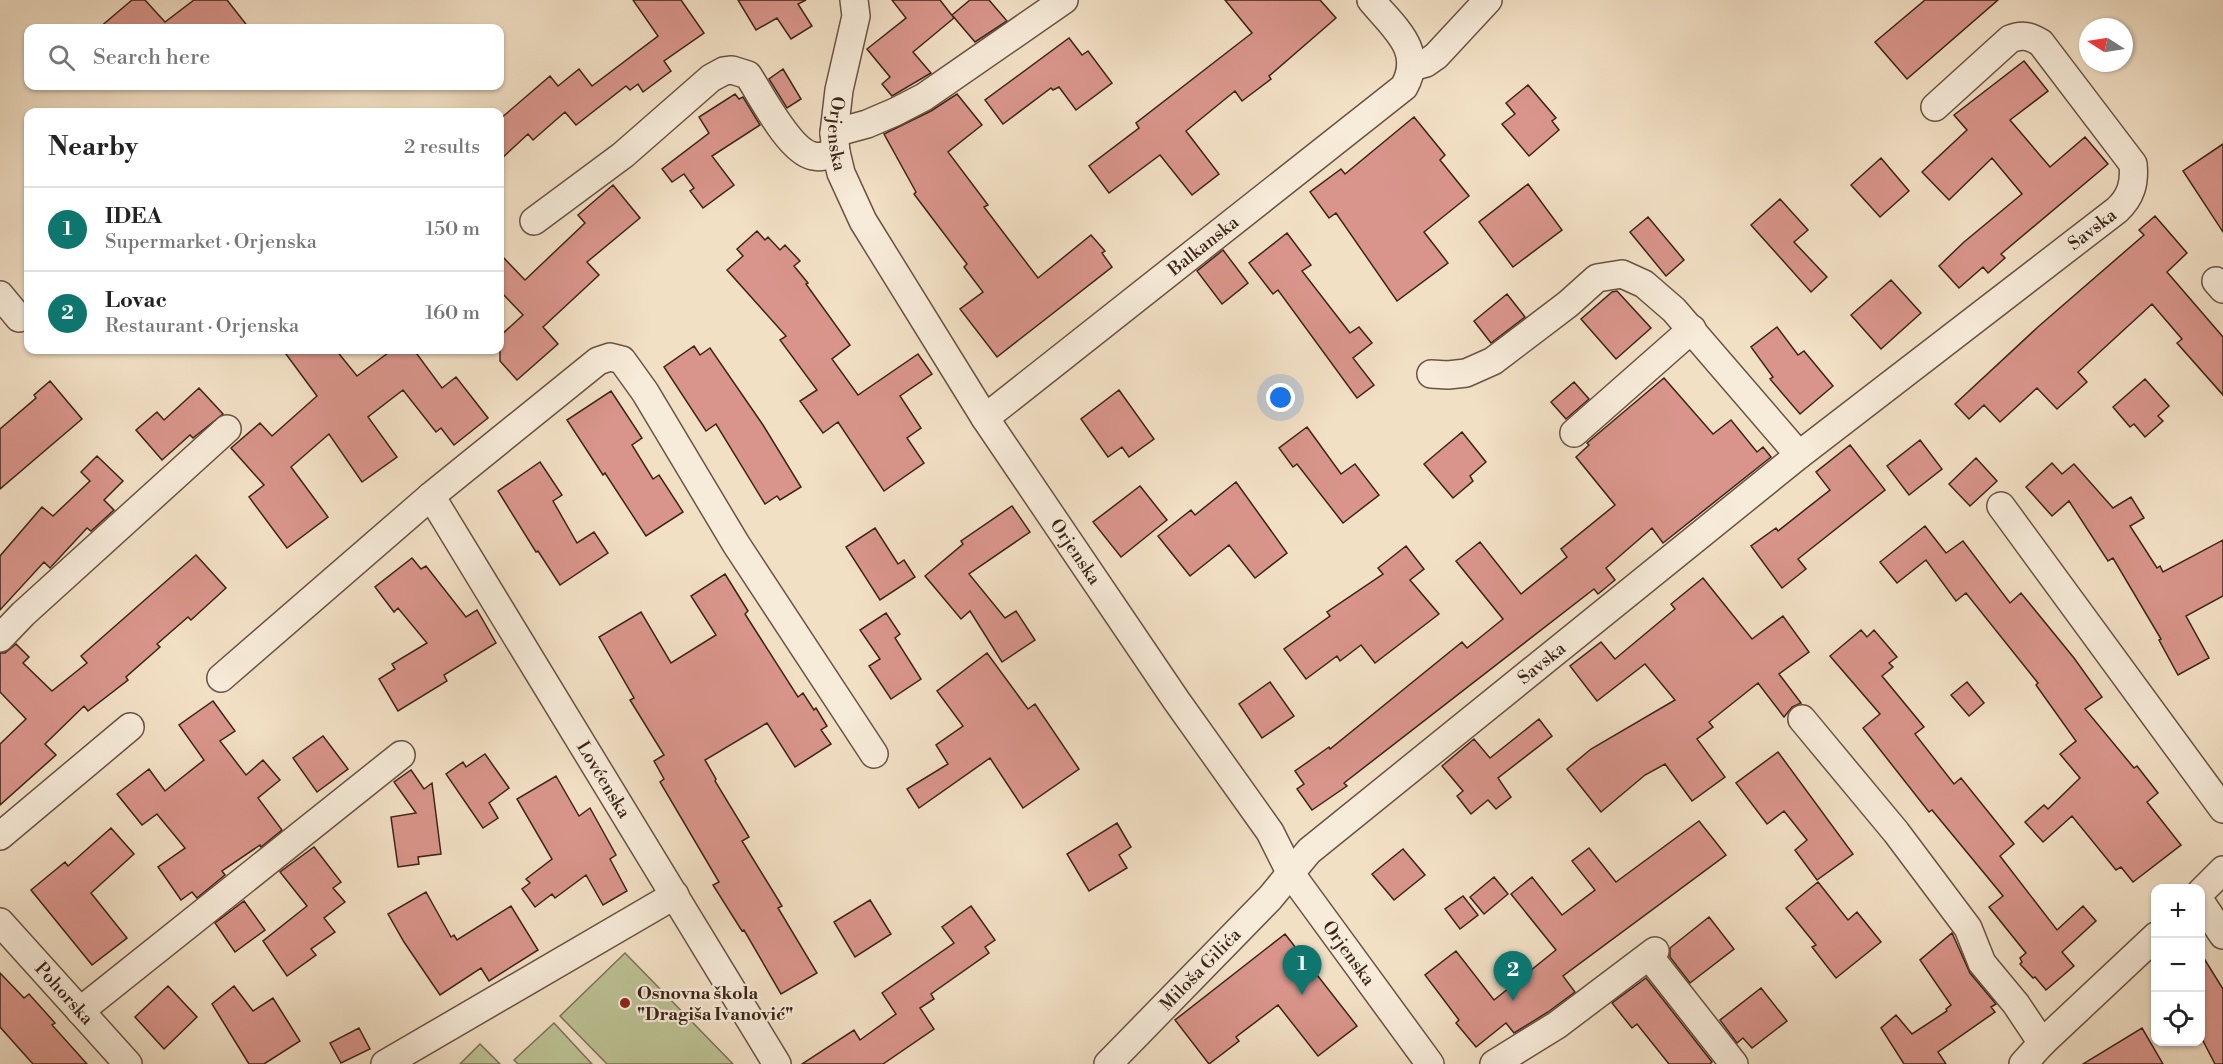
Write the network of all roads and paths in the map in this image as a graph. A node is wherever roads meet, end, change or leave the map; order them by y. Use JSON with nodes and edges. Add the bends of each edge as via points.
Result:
{"nodes":[{"id":1,"x":1064,"y":0,"type":"edge"},
{"id":2,"x":1371,"y":0,"type":"edge"},
{"id":3,"x":1488,"y":0,"type":"edge"},
{"id":4,"x":861,"y":2,"type":"edge"},
{"id":5,"x":1412,"y":67,"type":"junction"},
{"id":6,"x":1935,"y":107,"type":"dead end"},
{"id":7,"x":835,"y":142,"type":"junction"},
{"id":8,"x":534,"y":221,"type":"dead end"},
{"id":9,"x":0,"y":295,"type":"edge"},
{"id":10,"x":19,"y":318,"type":"dead end"},
{"id":11,"x":1692,"y":330,"type":"junction"},
{"id":12,"x":1431,"y":374,"type":"dead end"},
{"id":13,"x":985,"y":418,"type":"junction"},
{"id":14,"x":227,"y":429,"type":"dead end"},
{"id":15,"x":1574,"y":433,"type":"dead end"},
{"id":16,"x":1799,"y":455,"type":"junction"},
{"id":17,"x":430,"y":496,"type":"junction"},
{"id":18,"x":2001,"y":506,"type":"dead end"},
{"id":19,"x":0,"y":638,"type":"edge"},
{"id":20,"x":221,"y":678,"type":"dead end"},
{"id":21,"x":1802,"y":718,"type":"dead end"},
{"id":22,"x":130,"y":727,"type":"dead end"},
{"id":23,"x":874,"y":754,"type":"dead end"},
{"id":24,"x":401,"y":755,"type":"dead end"},
{"id":25,"x":2223,"y":809,"type":"edge"},
{"id":26,"x":0,"y":836,"type":"edge"},
{"id":27,"x":2223,"y":870,"type":"edge"},
{"id":28,"x":1291,"y":874,"type":"junction"},
{"id":29,"x":2205,"y":888,"type":"edge"},
{"id":30,"x":675,"y":895,"type":"junction"},
{"id":31,"x":2205,"y":908,"type":"edge"},
{"id":32,"x":0,"y":922,"type":"edge"},
{"id":33,"x":2223,"y":935,"type":"edge"},
{"id":34,"x":2154,"y":938,"type":"edge"},
{"id":35,"x":80,"y":1011,"type":"junction"},
{"id":36,"x":2042,"y":1043,"type":"junction"},
{"id":37,"x":128,"y":1064,"type":"edge"},
{"id":38,"x":385,"y":1064,"type":"edge"},
{"id":39,"x":777,"y":1064,"type":"edge"},
{"id":40,"x":1108,"y":1064,"type":"edge"},
{"id":41,"x":1430,"y":1064,"type":"edge"},
{"id":42,"x":1494,"y":1064,"type":"edge"},
{"id":43,"x":1734,"y":1064,"type":"edge"},
{"id":44,"x":2024,"y":1064,"type":"edge"}],
"edges":[{"from":1,"to":7,"type":"street","via":[[924,97]]},
{"from":2,"to":5,"type":"street","via":[[1408,46]]},
{"from":3,"to":5,"type":"street","via":[[1436,56]]},
{"from":4,"to":7,"type":"street","name":"Orjenska","via":[[839,90]]},
{"from":5,"to":13,"type":"street","name":"Balkanska","via":[[1404,87],[1395,95]]},
{"from":6,"to":16,"type":"street","name":"Savska","via":[[2010,39],[2032,38],[2041,43],[2133,164],[2130,194],[2117,210]]},
{"from":7,"to":8,"type":"street","via":[[821,157],[801,151],[748,75],[724,71],[696,90],[623,155]]},
{"from":7,"to":13,"type":"street","name":"Orjenska","via":[[841,173],[863,220]]},
{"from":9,"to":10,"type":"street"},
{"from":11,"to":12,"type":"street","via":[[1644,284],[1622,274],[1611,275],[1597,278],[1493,361],[1466,373]]},
{"from":11,"to":15,"type":"street"},
{"from":11,"to":16,"type":"street"},
{"from":13,"to":28,"type":"street","name":"Orjenska","via":[[1270,832]]},
{"from":14,"to":19,"type":"street"},
{"from":16,"to":28,"type":"street","name":"Savska","via":[[1309,851]]},
{"from":17,"to":20,"type":"street"},
{"from":17,"to":23,"type":"street","via":[[598,361],[610,357],[622,360],[736,544]]},
{"from":17,"to":30,"type":"street","name":"Lovćenska"},
{"from":18,"to":25,"type":"street"},
{"from":21,"to":36,"type":"street","via":[[1896,832],[1968,928],[1982,963]]},
{"from":22,"to":26,"type":"street"},
{"from":24,"to":35,"type":"street"},
{"from":27,"to":29,"type":"street"},
{"from":28,"to":40,"type":"street","name":"Miloša Gilića"},
{"from":28,"to":41,"type":"street","name":"Orjenska"},
{"from":30,"to":38,"type":"street"},
{"from":30,"to":39,"type":"street","name":"Lovćenska"},
{"from":31,"to":33,"type":"street"},
{"from":32,"to":35,"type":"street","name":"Pohorska"},
{"from":34,"to":36,"type":"street"},
{"from":35,"to":37,"type":"street","name":"Pohorska"},
{"from":36,"to":44,"type":"street"},
{"from":42,"to":43,"type":"street","via":[[1557,1025],[1652,954]]}]}
